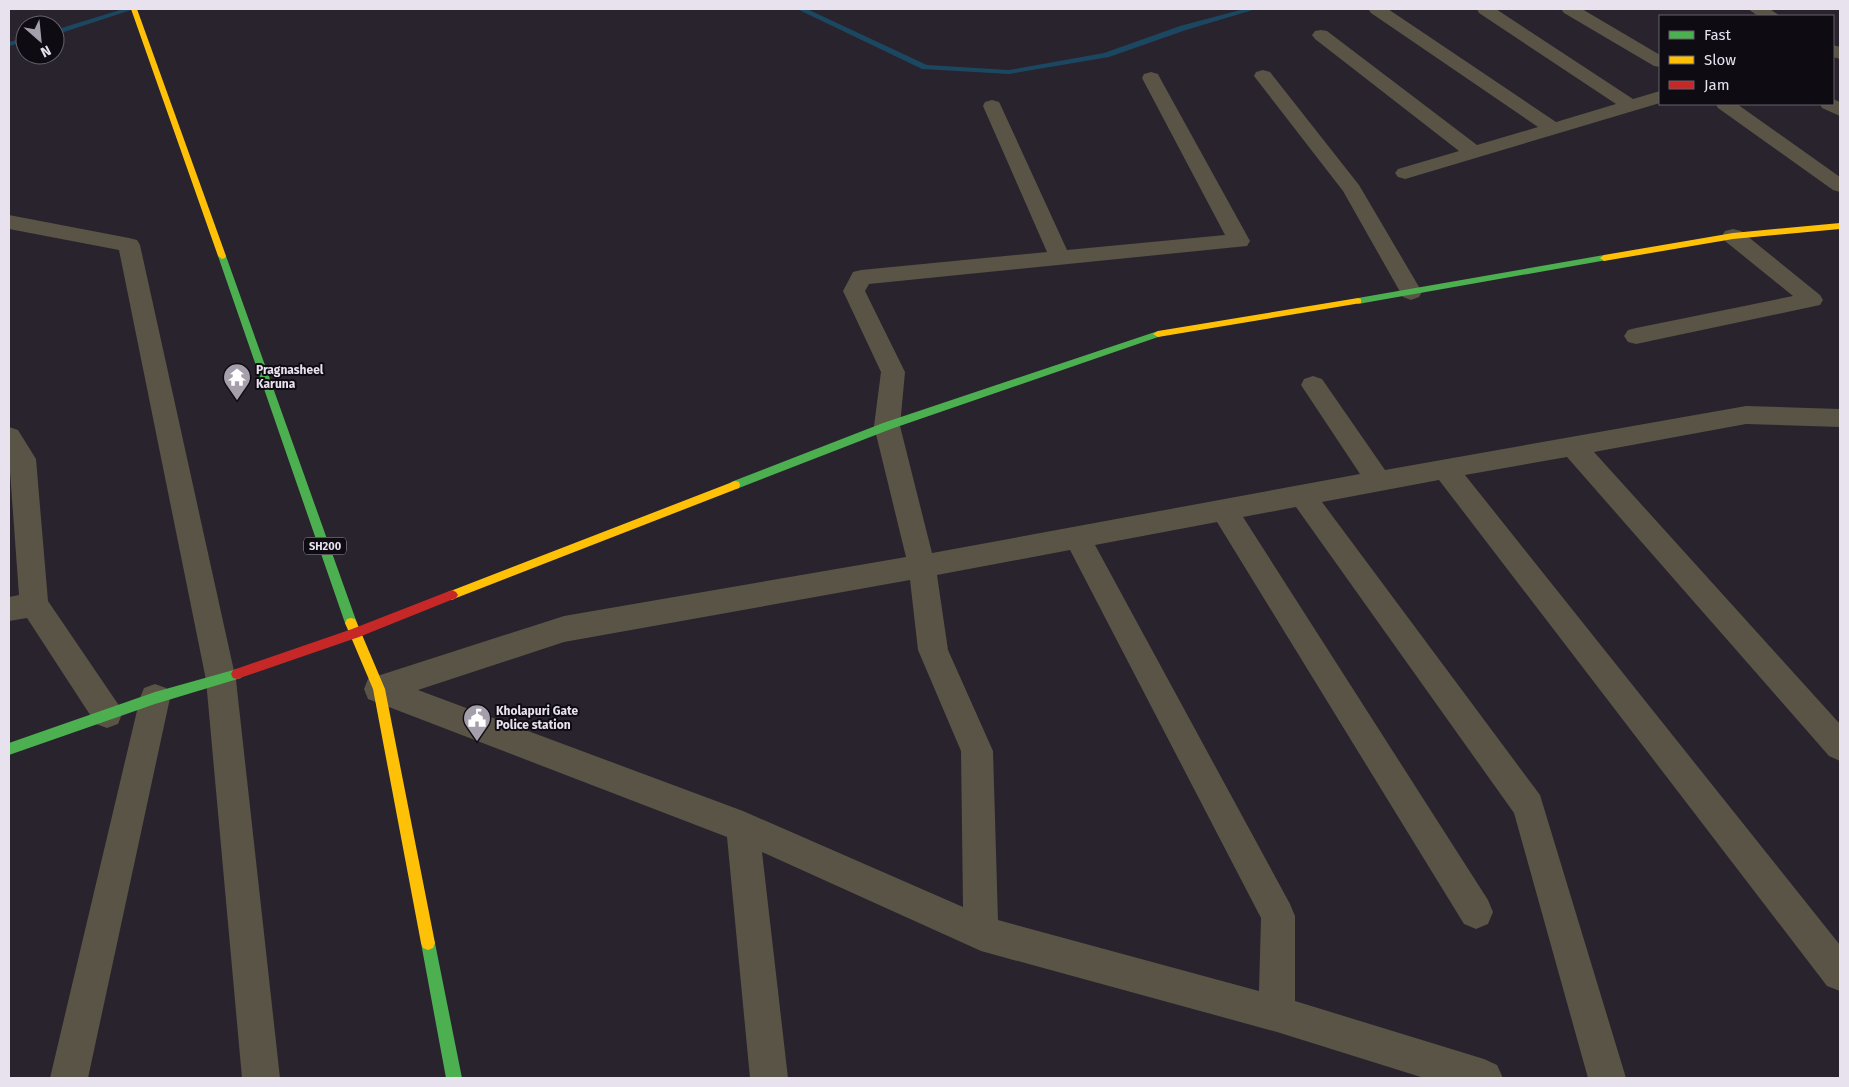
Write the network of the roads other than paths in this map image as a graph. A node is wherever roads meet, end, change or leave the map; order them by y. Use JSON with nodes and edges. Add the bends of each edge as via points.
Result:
{"nodes":[{"id":1,"x":134,"y":9,"type":"edge"},
{"id":2,"x":1377,"y":9,"type":"edge"},
{"id":3,"x":1485,"y":9,"type":"edge"},
{"id":4,"x":1570,"y":9,"type":"edge"},
{"id":5,"x":1757,"y":9,"type":"edge"},
{"id":6,"x":1769,"y":15,"type":"edge"},
{"id":7,"x":1321,"y":35,"type":"dead end"},
{"id":8,"x":1659,"y":61,"type":"edge"},
{"id":9,"x":1263,"y":76,"type":"dead end"},
{"id":10,"x":1151,"y":78,"type":"dead end"},
{"id":11,"x":1659,"y":97,"type":"edge"},
{"id":12,"x":1726,"y":105,"type":"edge"},
{"id":13,"x":992,"y":106,"type":"dead end"},
{"id":14,"x":1631,"y":106,"type":"junction"},
{"id":15,"x":1553,"y":129,"type":"junction"},
{"id":16,"x":1474,"y":153,"type":"junction"},
{"id":17,"x":1405,"y":173,"type":"dead end"},
{"id":18,"x":1840,"y":186,"type":"edge"},
{"id":19,"x":9,"y":222,"type":"edge"},
{"id":20,"x":1840,"y":226,"type":"edge"},
{"id":21,"x":1733,"y":236,"type":"junction"},
{"id":22,"x":1060,"y":258,"type":"junction"},
{"id":23,"x":1411,"y":292,"type":"junction"},
{"id":24,"x":1636,"y":336,"type":"dead end"},
{"id":25,"x":1313,"y":385,"type":"dead end"},
{"id":26,"x":1840,"y":418,"type":"edge"},
{"id":27,"x":887,"y":426,"type":"junction"},
{"id":28,"x":9,"y":437,"type":"edge"},
{"id":29,"x":1573,"y":446,"type":"junction"},
{"id":30,"x":1445,"y":469,"type":"junction"},
{"id":31,"x":1379,"y":481,"type":"junction"},
{"id":32,"x":1302,"y":495,"type":"junction"},
{"id":33,"x":1224,"y":510,"type":"junction"},
{"id":34,"x":1077,"y":538,"type":"junction"},
{"id":35,"x":922,"y":566,"type":"junction"},
{"id":36,"x":21,"y":606,"type":"edge"},
{"id":37,"x":355,"y":633,"type":"junction"},
{"id":38,"x":221,"y":680,"type":"junction"},
{"id":39,"x":379,"y":689,"type":"junction"},
{"id":40,"x":155,"y":698,"type":"junction"},
{"id":41,"x":107,"y":714,"type":"junction"},
{"id":42,"x":1840,"y":746,"type":"edge"},
{"id":43,"x":9,"y":749,"type":"edge"},
{"id":44,"x":743,"y":827,"type":"junction"},
{"id":45,"x":1476,"y":912,"type":"dead end"},
{"id":46,"x":981,"y":933,"type":"junction"},
{"id":47,"x":1840,"y":973,"type":"edge"},
{"id":48,"x":1277,"y":1014,"type":"junction"},
{"id":49,"x":69,"y":1078,"type":"edge"},
{"id":50,"x":261,"y":1078,"type":"edge"},
{"id":51,"x":454,"y":1078,"type":"edge"},
{"id":52,"x":769,"y":1078,"type":"edge"},
{"id":53,"x":1484,"y":1078,"type":"edge"},
{"id":54,"x":1607,"y":1078,"type":"edge"}],
"edges":[{"from":1,"to":37,"type":"street","number":"SH200"},
{"from":2,"to":15,"type":"street"},
{"from":3,"to":14,"type":"street"},
{"from":4,"to":8,"type":"street"},
{"from":5,"to":6,"type":"street"},
{"from":7,"to":16,"type":"street"},
{"from":9,"to":23,"type":"street","via":[[1352,189]]},
{"from":10,"to":22,"type":"street","via":[[1239,241]]},
{"from":11,"to":14,"type":"street"},
{"from":12,"to":18,"type":"street"},
{"from":13,"to":22,"type":"street"},
{"from":14,"to":15,"type":"street"},
{"from":15,"to":16,"type":"street"},
{"from":16,"to":17,"type":"street"},
{"from":19,"to":38,"type":"street","via":[[129,245]]},
{"from":20,"to":21,"type":"street"},
{"from":21,"to":23,"type":"street"},
{"from":21,"to":24,"type":"street","via":[[1812,300]]},
{"from":22,"to":27,"type":"street","via":[[861,277],[854,291],[892,372]]},
{"from":23,"to":27,"type":"street","via":[[1164,332]]},
{"from":25,"to":31,"type":"street"},
{"from":26,"to":29,"type":"street","via":[[1746,415]]},
{"from":27,"to":35,"type":"street"},
{"from":27,"to":37,"type":"street"},
{"from":28,"to":36,"type":"street","via":[[23,459]]},
{"from":29,"to":30,"type":"street"},
{"from":29,"to":42,"type":"street"},
{"from":30,"to":31,"type":"street"},
{"from":30,"to":47,"type":"street"},
{"from":31,"to":32,"type":"street"},
{"from":32,"to":33,"type":"street"},
{"from":32,"to":54,"type":"street","via":[[1528,806]]},
{"from":33,"to":34,"type":"street"},
{"from":33,"to":45,"type":"street"},
{"from":34,"to":35,"type":"street"},
{"from":34,"to":48,"type":"street","via":[[1278,916]]},
{"from":35,"to":39,"type":"street","via":[[564,629]]},
{"from":35,"to":46,"type":"street","via":[[933,650],[977,751]]},
{"from":36,"to":41,"type":"street"},
{"from":37,"to":38,"type":"street"},
{"from":37,"to":39,"type":"street","number":"SH200"},
{"from":38,"to":40,"type":"street"},
{"from":38,"to":50,"type":"street"},
{"from":39,"to":44,"type":"street"},
{"from":39,"to":51,"type":"street","number":"SH200"},
{"from":40,"to":41,"type":"street"},
{"from":40,"to":49,"type":"street"},
{"from":41,"to":43,"type":"street"},
{"from":44,"to":46,"type":"street"},
{"from":44,"to":52,"type":"street"},
{"from":46,"to":48,"type":"street"},
{"from":48,"to":53,"type":"street"}]}
